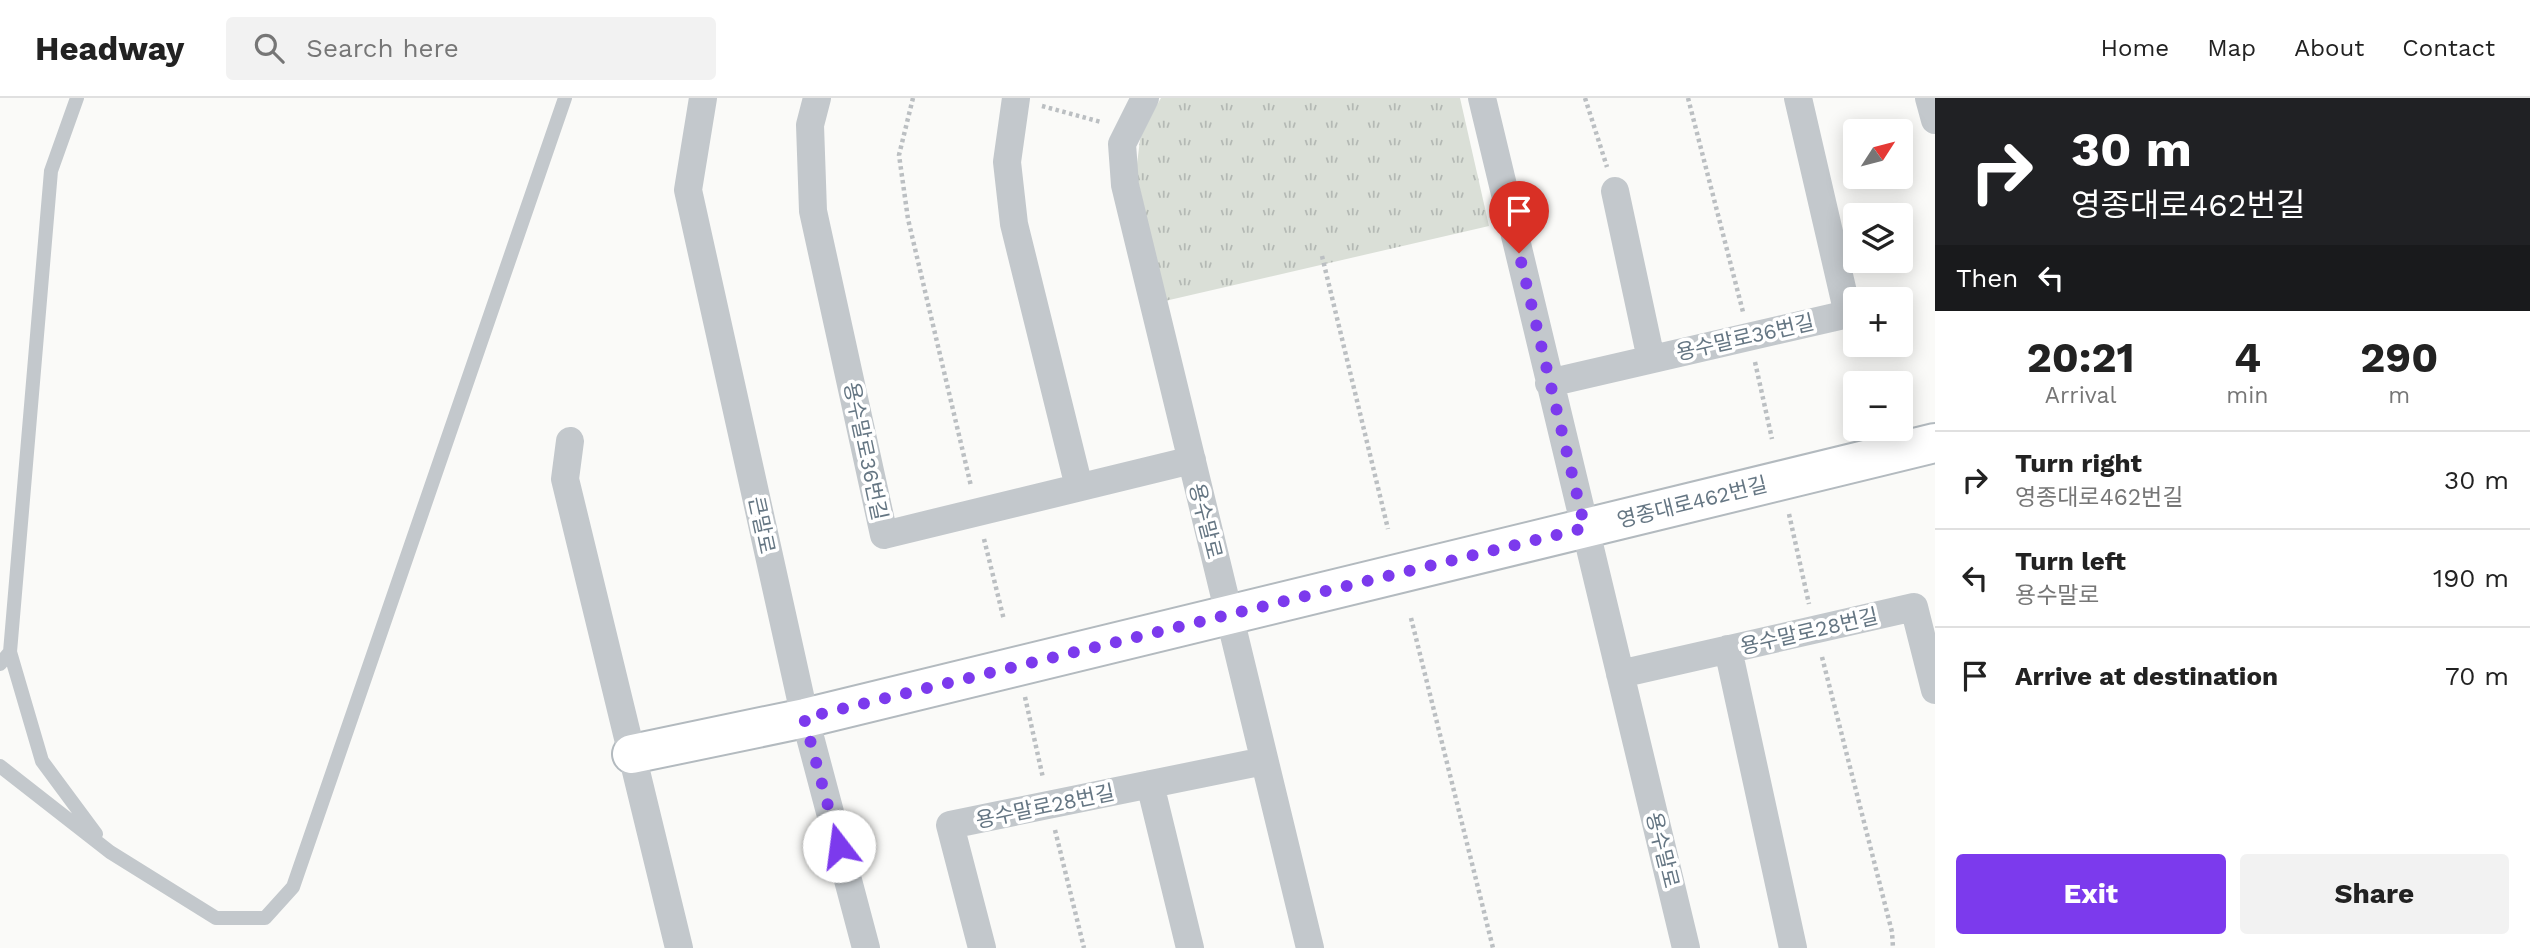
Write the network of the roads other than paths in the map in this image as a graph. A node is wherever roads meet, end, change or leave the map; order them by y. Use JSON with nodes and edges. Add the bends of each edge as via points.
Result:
{"nodes":[{"id":1,"x":77,"y":98,"type":"edge"},
{"id":2,"x":565,"y":98,"type":"edge"},
{"id":3,"x":703,"y":98,"type":"edge"},
{"id":4,"x":817,"y":98,"type":"edge"},
{"id":5,"x":1016,"y":98,"type":"edge"},
{"id":6,"x":1145,"y":98,"type":"edge"},
{"id":7,"x":1482,"y":98,"type":"edge"},
{"id":8,"x":1798,"y":98,"type":"edge"},
{"id":9,"x":1929,"y":98,"type":"edge"},
{"id":10,"x":1935,"y":120,"type":"edge"},
{"id":11,"x":1615,"y":191,"type":"road end"},
{"id":12,"x":1651,"y":359,"type":"junction"},
{"id":13,"x":1549,"y":383,"type":"junction"},
{"id":14,"x":570,"y":441,"type":"dead end"},
{"id":15,"x":1935,"y":443,"type":"edge"},
{"id":16,"x":1192,"y":460,"type":"junction"},
{"id":17,"x":1079,"y":487,"type":"junction"},
{"id":18,"x":1585,"y":528,"type":"junction"},
{"id":19,"x":1229,"y":615,"type":"junction"},
{"id":20,"x":1728,"y":649,"type":"junction"},
{"id":21,"x":10,"y":652,"type":"junction"},
{"id":22,"x":0,"y":664,"type":"edge"},
{"id":23,"x":1620,"y":674,"type":"junction"},
{"id":24,"x":1935,"y":690,"type":"edge"},
{"id":25,"x":804,"y":718,"type":"junction"},
{"id":26,"x":632,"y":754,"type":"junction"},
{"id":27,"x":1264,"y":761,"type":"junction"},
{"id":28,"x":0,"y":765,"type":"edge"},
{"id":29,"x":1150,"y":784,"type":"junction"},
{"id":30,"x":110,"y":852,"type":"junction"},
{"id":31,"x":679,"y":948,"type":"edge"},
{"id":32,"x":866,"y":948,"type":"edge"},
{"id":33,"x":982,"y":948,"type":"edge"},
{"id":34,"x":1190,"y":948,"type":"edge"},
{"id":35,"x":1310,"y":948,"type":"edge"},
{"id":36,"x":1686,"y":948,"type":"edge"},
{"id":37,"x":1793,"y":948,"type":"edge"}],
"edges":[{"from":1,"to":21,"type":"lane","via":[[51,171]]},
{"from":2,"to":30,"type":"lane","via":[[293,887],[265,918],[216,918]]},
{"from":3,"to":25,"type":"street","name":"큰말로","via":[[688,190]]},
{"from":4,"to":17,"type":"street","name":"용수말로36번길","via":[[810,125],[813,211],[884,535]]},
{"from":5,"to":17,"type":"street","via":[[1007,162],[1014,224]]},
{"from":6,"to":16,"type":"street","name":"용수말로","via":[[1122,144],[1125,185]]},
{"from":7,"to":13,"type":"street","name":"용수말로"},
{"from":8,"to":12,"type":"street","name":"용수말로36번길","via":[[1848,314]]},
{"from":9,"to":10,"type":"street"},
{"from":11,"to":12,"type":"street"},
{"from":12,"to":13,"type":"street","name":"용수말로36번길"},
{"from":13,"to":18,"type":"street","name":"용수말로"},
{"from":14,"to":26,"type":"street","via":[[565,479]]},
{"from":15,"to":18,"type":"street","name":"영종대로462번길"},
{"from":16,"to":17,"type":"street","name":"용수말로36번길"},
{"from":16,"to":19,"type":"street","name":"용수말로"},
{"from":18,"to":19,"type":"street","name":"영종대로462번길"},
{"from":18,"to":23,"type":"street","name":"용수말로"},
{"from":19,"to":25,"type":"street","name":"영종대로462번길"},
{"from":19,"to":27,"type":"street","name":"용수말로"},
{"from":20,"to":23,"type":"street","name":"용수말로28번길"},
{"from":20,"to":24,"type":"street","name":"용수말로28번길","via":[[1914,607]]},
{"from":20,"to":37,"type":"street"},
{"from":21,"to":22,"type":"lane"},
{"from":21,"to":30,"type":"lane","via":[[42,761]]},
{"from":23,"to":36,"type":"street","name":"용수말로"},
{"from":25,"to":26,"type":"street","name":"영종대로462번길"},
{"from":25,"to":32,"type":"street","name":"큰말로"},
{"from":26,"to":31,"type":"street"},
{"from":27,"to":29,"type":"street","name":"용수말로28번길"},
{"from":27,"to":35,"type":"street","name":"용수말로"},
{"from":28,"to":30,"type":"lane"},
{"from":29,"to":33,"type":"street","name":"용수말로28번길","via":[[950,825]]},
{"from":29,"to":34,"type":"street"}]}
